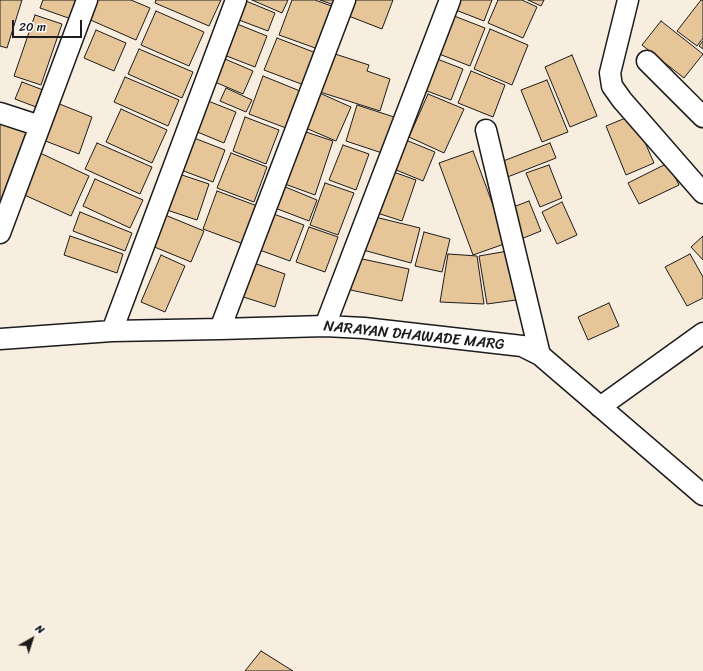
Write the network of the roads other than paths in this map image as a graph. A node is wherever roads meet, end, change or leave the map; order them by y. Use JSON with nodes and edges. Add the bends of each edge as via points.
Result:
{"nodes":[{"id":1,"x":87,"y":0,"type":"edge"},
{"id":2,"x":236,"y":0,"type":"edge"},
{"id":3,"x":345,"y":0,"type":"edge"},
{"id":4,"x":450,"y":0,"type":"edge"},
{"id":5,"x":628,"y":0,"type":"edge"},
{"id":6,"x":647,"y":61,"type":"dead end"},
{"id":7,"x":0,"y":113,"type":"edge"},
{"id":8,"x":703,"y":117,"type":"edge"},
{"id":9,"x":40,"y":126,"type":"junction"},
{"id":10,"x":486,"y":130,"type":"dead end"},
{"id":11,"x":703,"y":193,"type":"edge"},
{"id":12,"x":0,"y":233,"type":"edge"},
{"id":13,"x":325,"y":326,"type":"junction"},
{"id":14,"x":220,"y":329,"type":"junction"},
{"id":15,"x":112,"y":331,"type":"junction"},
{"id":16,"x":703,"y":333,"type":"edge"},
{"id":17,"x":0,"y":339,"type":"edge"},
{"id":18,"x":540,"y":355,"type":"junction"},
{"id":19,"x":600,"y":407,"type":"junction"},
{"id":20,"x":703,"y":495,"type":"edge"}],
"edges":[{"from":1,"to":9,"type":"street"},
{"from":2,"to":15,"type":"street"},
{"from":3,"to":14,"type":"street"},
{"from":4,"to":13,"type":"street"},
{"from":5,"to":11,"type":"street","via":[[610,73],[612,86]]},
{"from":6,"to":8,"type":"street"},
{"from":7,"to":9,"type":"street"},
{"from":9,"to":12,"type":"street"},
{"from":10,"to":18,"type":"street"},
{"from":13,"to":14,"type":"street","name":"NARAYAN DHAWADE MARG"},
{"from":13,"to":18,"type":"street","name":"NARAYAN DHAWADE MARG","via":[[522,346]]},
{"from":14,"to":15,"type":"street","name":"NARAYAN DHAWADE MARG"},
{"from":15,"to":17,"type":"street","name":"NARAYAN DHAWADE MARG"},
{"from":16,"to":19,"type":"street"},
{"from":18,"to":19,"type":"street","name":"NARAYAN DHAWADE MARG"},
{"from":19,"to":20,"type":"street","name":"NARAYAN DHAWADE MARG"}]}
